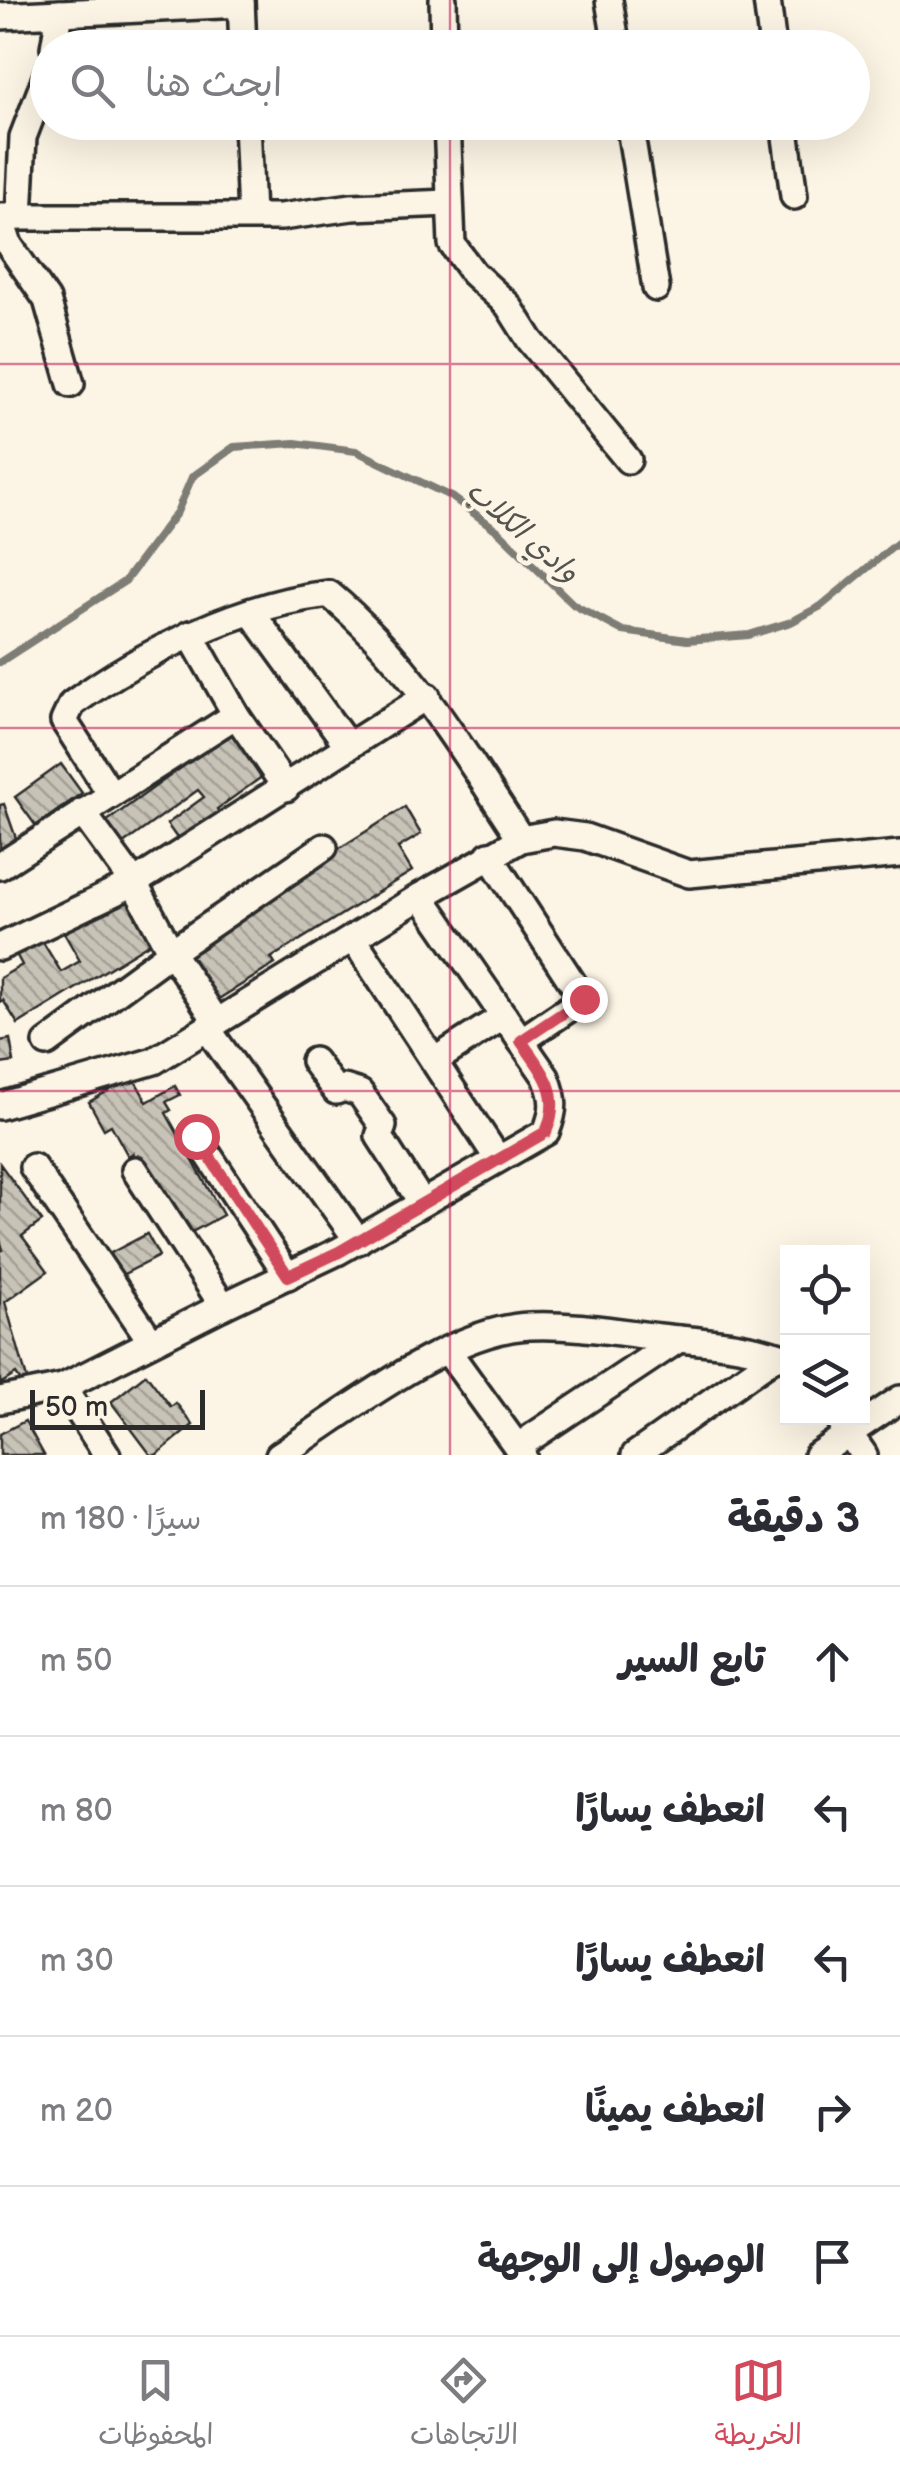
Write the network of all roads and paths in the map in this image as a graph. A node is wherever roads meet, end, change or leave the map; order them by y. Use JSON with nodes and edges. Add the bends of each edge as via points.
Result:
{"nodes":[{"id":1,"x":442,"y":0,"type":"edge"},
{"id":2,"x":609,"y":0,"type":"edge"},
{"id":3,"x":767,"y":0,"type":"edge"},
{"id":4,"x":241,"y":2,"type":"edge"},
{"id":5,"x":60,"y":13,"type":"junction"},
{"id":6,"x":0,"y":16,"type":"edge"},
{"id":7,"x":57,"y":30,"type":"edge"},
{"id":8,"x":242,"y":30,"type":"edge"},
{"id":9,"x":443,"y":30,"type":"edge"},
{"id":10,"x":614,"y":30,"type":"edge"},
{"id":11,"x":771,"y":30,"type":"edge"},
{"id":12,"x":30,"y":119,"type":"edge"},
{"id":13,"x":248,"y":140,"type":"edge"},
{"id":14,"x":447,"y":140,"type":"edge"},
{"id":15,"x":632,"y":140,"type":"edge"},
{"id":16,"x":786,"y":140,"type":"edge"},
{"id":17,"x":794,"y":196,"type":"dead end"},
{"id":18,"x":449,"y":204,"type":"junction"},
{"id":19,"x":251,"y":216,"type":"junction"},
{"id":20,"x":6,"y":217,"type":"edge"},
{"id":21,"x":656,"y":288,"type":"dead end"},
{"id":22,"x":71,"y":384,"type":"dead end"},
{"id":23,"x":628,"y":460,"type":"dead end"},
{"id":24,"x":251,"y":612,"type":"junction"},
{"id":25,"x":190,"y":634,"type":"junction"},
{"id":26,"x":427,"y":696,"type":"junction"},
{"id":27,"x":236,"y":715,"type":"junction"},
{"id":28,"x":348,"y":746,"type":"junction"},
{"id":29,"x":286,"y":788,"type":"junction"},
{"id":30,"x":111,"y":794,"type":"junction"},
{"id":31,"x":82,"y":812,"type":"junction"},
{"id":32,"x":522,"y":838,"type":"junction"},
{"id":33,"x":324,"y":847,"type":"dead end"},
{"id":34,"x":900,"y":854,"type":"edge"},
{"id":35,"x":488,"y":856,"type":"junction"},
{"id":36,"x":0,"y":866,"type":"edge"},
{"id":37,"x":134,"y":883,"type":"junction"},
{"id":38,"x":422,"y":896,"type":"junction"},
{"id":39,"x":353,"y":938,"type":"junction"},
{"id":40,"x":0,"y":948,"type":"edge"},
{"id":41,"x":172,"y":952,"type":"junction"},
{"id":42,"x":504,"y":1016,"type":"junction"},
{"id":43,"x":212,"y":1025,"type":"junction"},
{"id":44,"x":521,"y":1041,"type":"junction"},
{"id":45,"x":47,"y":1043,"type":"dead end"},
{"id":46,"x":314,"y":1061,"type":"dead end"},
{"id":47,"x":434,"y":1061,"type":"junction"},
{"id":48,"x":0,"y":1106,"type":"edge"},
{"id":49,"x":196,"y":1136,"type":"dead end"},
{"id":50,"x":498,"y":1159,"type":"junction"},
{"id":51,"x":33,"y":1167,"type":"dead end"},
{"id":52,"x":135,"y":1170,"type":"dead end"},
{"id":53,"x":422,"y":1203,"type":"junction"},
{"id":54,"x":358,"y":1241,"type":"junction"},
{"id":55,"x":288,"y":1276,"type":"junction"},
{"id":56,"x":223,"y":1306,"type":"junction"},
{"id":57,"x":678,"y":1339,"type":"junction"},
{"id":58,"x":152,"y":1341,"type":"junction"},
{"id":59,"x":446,"y":1350,"type":"junction"},
{"id":60,"x":780,"y":1356,"type":"edge"},
{"id":61,"x":780,"y":1358,"type":"edge"},
{"id":62,"x":63,"y":1388,"type":"junction"},
{"id":63,"x":900,"y":1399,"type":"edge"},
{"id":64,"x":0,"y":1400,"type":"edge"},
{"id":65,"x":870,"y":1413,"type":"edge"},
{"id":66,"x":843,"y":1425,"type":"edge"},
{"id":67,"x":520,"y":1451,"type":"edge"},
{"id":68,"x":107,"y":1455,"type":"edge"},
{"id":69,"x":279,"y":1455,"type":"edge"},
{"id":70,"x":635,"y":1455,"type":"edge"},
{"id":71,"x":817,"y":1455,"type":"edge"},
{"id":72,"x":864,"y":1455,"type":"edge"}],
"edges":[{"from":1,"to":9,"type":"street"},
{"from":2,"to":10,"type":"street"},
{"from":3,"to":11,"type":"street"},
{"from":4,"to":5,"type":"street"},
{"from":4,"to":8,"type":"street"},
{"from":5,"to":6,"type":"street"},
{"from":5,"to":7,"type":"street"},
{"from":12,"to":20,"type":"street"},
{"from":13,"to":19,"type":"street"},
{"from":14,"to":18,"type":"street"},
{"from":15,"to":21,"type":"street"},
{"from":16,"to":17,"type":"street"},
{"from":18,"to":19,"type":"street"},
{"from":18,"to":23,"type":"street","via":[[452,244]]},
{"from":19,"to":20,"type":"street"},
{"from":20,"to":22,"type":"street","via":[[9,245],[47,300]]},
{"from":24,"to":25,"type":"street"},
{"from":24,"to":26,"type":"street","via":[[288,598],[329,594],[368,626]]},
{"from":24,"to":28,"type":"street"},
{"from":25,"to":27,"type":"street"},
{"from":25,"to":30,"type":"street","via":[[72,704],[64,721]]},
{"from":26,"to":28,"type":"street"},
{"from":26,"to":32,"type":"street"},
{"from":27,"to":29,"type":"street"},
{"from":27,"to":30,"type":"street"},
{"from":28,"to":29,"type":"street"},
{"from":29,"to":37,"type":"street"},
{"from":30,"to":31,"type":"street"},
{"from":31,"to":36,"type":"street"},
{"from":31,"to":37,"type":"street"},
{"from":32,"to":34,"type":"street","via":[[585,836],[690,874]]},
{"from":32,"to":35,"type":"street"},
{"from":33,"to":41,"type":"street"},
{"from":35,"to":38,"type":"street"},
{"from":35,"to":44,"type":"street","via":[[584,999]]},
{"from":37,"to":40,"type":"street"},
{"from":37,"to":41,"type":"street"},
{"from":38,"to":39,"type":"street"},
{"from":38,"to":42,"type":"street"},
{"from":39,"to":43,"type":"street"},
{"from":39,"to":47,"type":"street"},
{"from":41,"to":43,"type":"street"},
{"from":41,"to":45,"type":"street"},
{"from":42,"to":44,"type":"street"},
{"from":42,"to":47,"type":"street"},
{"from":43,"to":48,"type":"street","via":[[154,1061]]},
{"from":43,"to":54,"type":"street"},
{"from":44,"to":50,"type":"street","via":[[546,1077],[554,1113],[546,1132]]},
{"from":46,"to":53,"type":"street","via":[[336,1092],[360,1092]]},
{"from":47,"to":50,"type":"street"},
{"from":49,"to":55,"type":"street"},
{"from":50,"to":53,"type":"street"},
{"from":51,"to":58,"type":"street"},
{"from":52,"to":56,"type":"street"},
{"from":53,"to":54,"type":"street"},
{"from":54,"to":55,"type":"street"},
{"from":55,"to":56,"type":"street"},
{"from":56,"to":58,"type":"street"},
{"from":57,"to":59,"type":"street","via":[[527,1326]]},
{"from":57,"to":60,"type":"street"},
{"from":57,"to":67,"type":"street"},
{"from":58,"to":62,"type":"street"},
{"from":59,"to":67,"type":"street"},
{"from":59,"to":69,"type":"street"},
{"from":61,"to":70,"type":"street"},
{"from":62,"to":64,"type":"street"},
{"from":62,"to":68,"type":"street"},
{"from":63,"to":65,"type":"street"},
{"from":66,"to":71,"type":"street"},
{"from":66,"to":72,"type":"street"}]}
